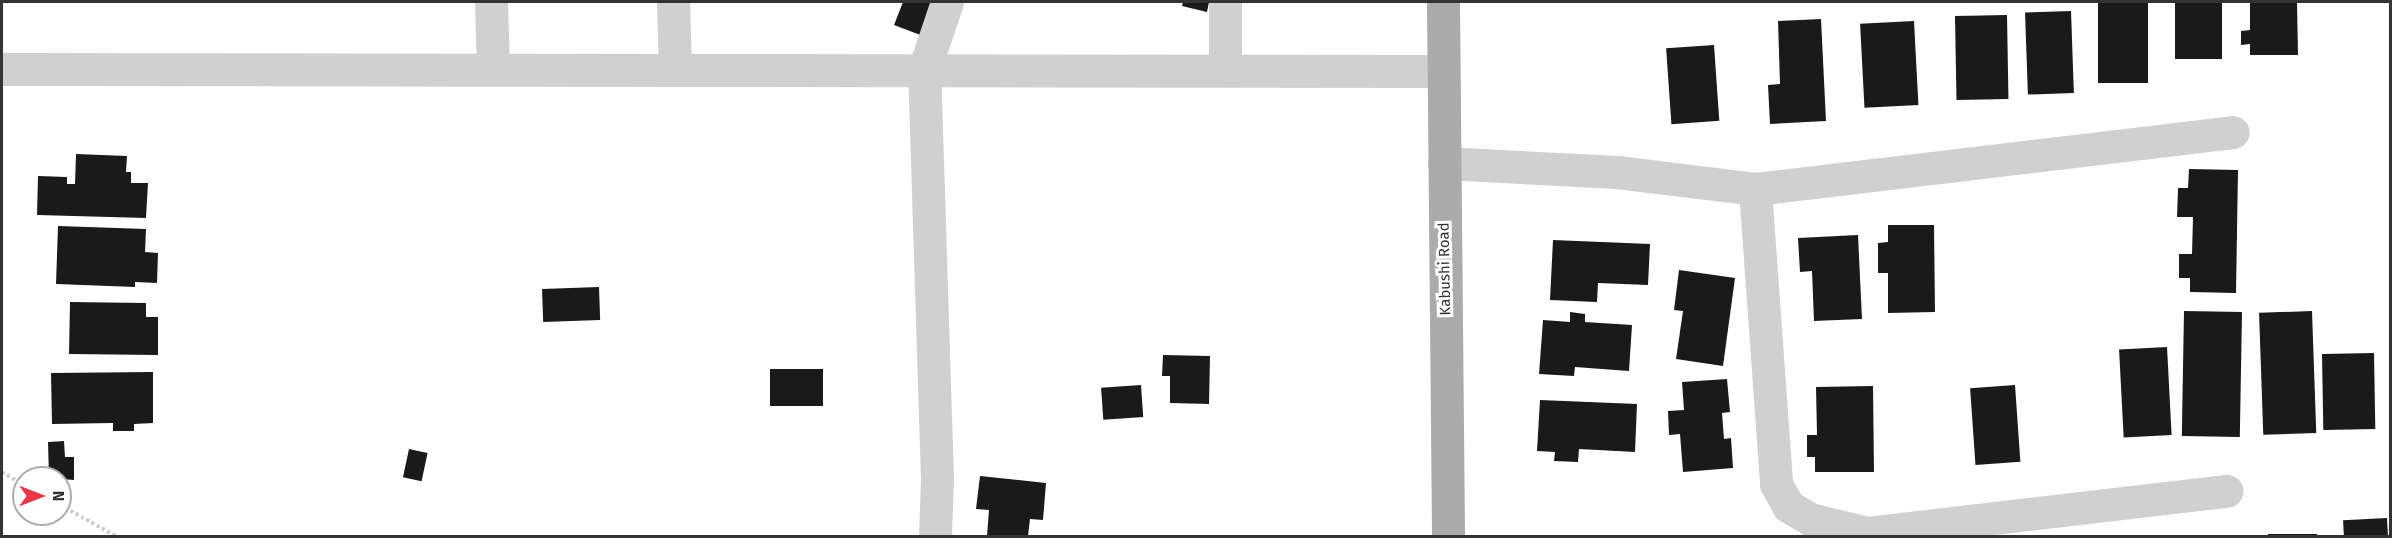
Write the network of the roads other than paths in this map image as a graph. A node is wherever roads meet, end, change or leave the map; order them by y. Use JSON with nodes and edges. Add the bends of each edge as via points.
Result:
{"nodes":[{"id":1,"x":491,"y":2,"type":"edge"},
{"id":2,"x":673,"y":2,"type":"edge"},
{"id":3,"x":947,"y":2,"type":"edge"},
{"id":4,"x":1226,"y":2,"type":"edge"},
{"id":5,"x":1443,"y":2,"type":"edge"},
{"id":6,"x":2,"y":69,"type":"edge"},
{"id":7,"x":493,"y":69,"type":"junction"},
{"id":8,"x":675,"y":70,"type":"junction"},
{"id":9,"x":924,"y":70,"type":"junction"},
{"id":10,"x":1225,"y":70,"type":"junction"},
{"id":11,"x":1442,"y":71,"type":"junction"},
{"id":12,"x":2233,"y":132,"type":"dead end"},
{"id":13,"x":1444,"y":163,"type":"junction"},
{"id":14,"x":1755,"y":189,"type":"junction"},
{"id":15,"x":2227,"y":490,"type":"dead end"},
{"id":16,"x":935,"y":537,"type":"edge"},
{"id":17,"x":1448,"y":537,"type":"edge"}],
"edges":[{"from":1,"to":7,"type":"street"},
{"from":2,"to":8,"type":"street"},
{"from":3,"to":9,"type":"street"},
{"from":4,"to":10,"type":"street"},
{"from":5,"to":11,"type":"main road","name":"Kabushi Road"},
{"from":6,"to":7,"type":"street"},
{"from":7,"to":8,"type":"street"},
{"from":8,"to":9,"type":"street"},
{"from":9,"to":10,"type":"street"},
{"from":9,"to":16,"type":"street","via":[[937,478]]},
{"from":10,"to":11,"type":"street"},
{"from":11,"to":13,"type":"main road","name":"Kabushi Road"},
{"from":12,"to":14,"type":"street"},
{"from":13,"to":14,"type":"street","via":[[1617,172]]},
{"from":13,"to":17,"type":"main road","name":"Kabushi Road"},
{"from":14,"to":15,"type":"street","via":[[1776,484],[1788,506],[1810,519],[1867,533]]}]}
